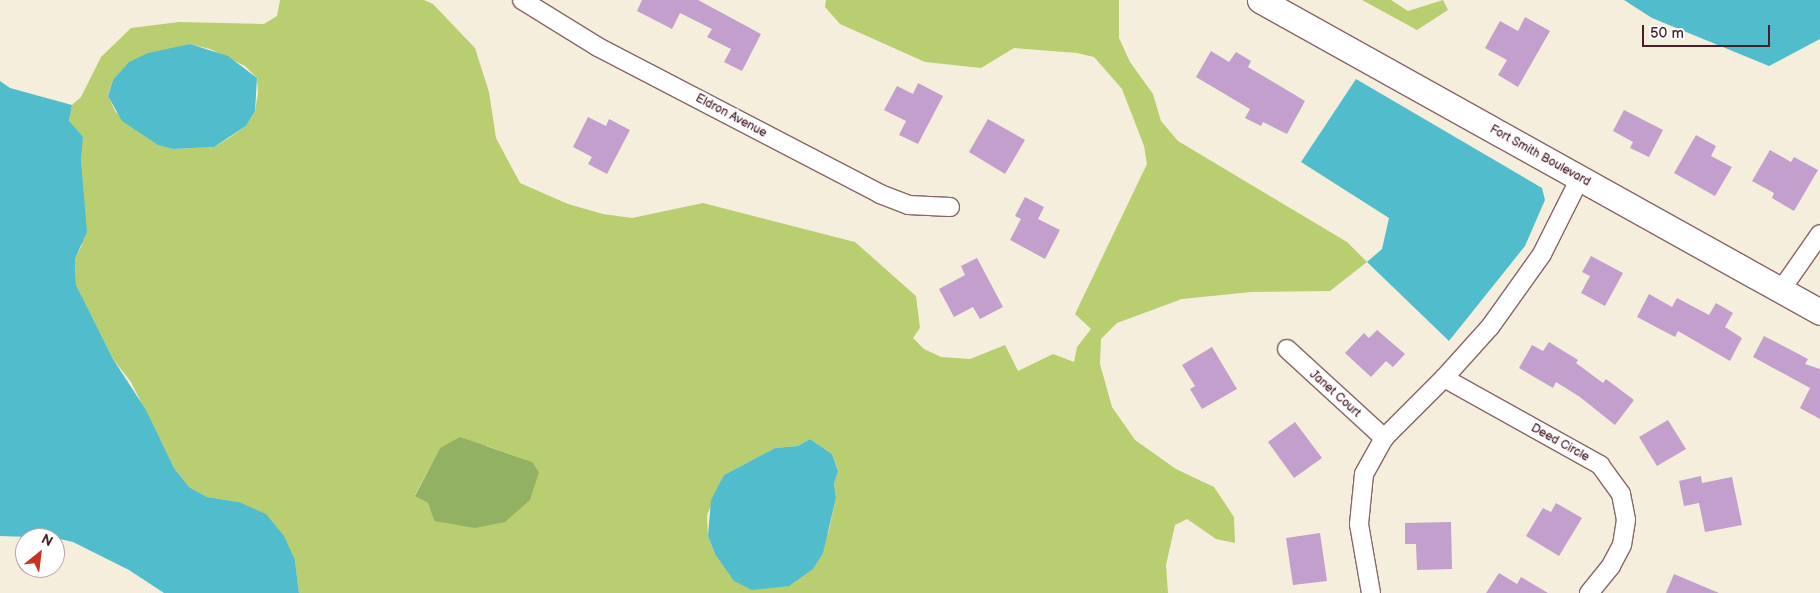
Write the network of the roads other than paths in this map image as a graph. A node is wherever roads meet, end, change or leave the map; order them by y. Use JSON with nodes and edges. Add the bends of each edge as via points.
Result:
{"nodes":[{"id":1,"x":522,"y":0,"type":"edge"},
{"id":2,"x":1260,"y":0,"type":"edge"},
{"id":3,"x":1580,"y":178,"type":"junction"},
{"id":4,"x":950,"y":207,"type":"dead end"},
{"id":5,"x":1820,"y":234,"type":"edge"},
{"id":6,"x":1781,"y":290,"type":"junction"},
{"id":7,"x":1820,"y":312,"type":"edge"},
{"id":8,"x":1286,"y":349,"type":"dead end"},
{"id":9,"x":1444,"y":378,"type":"junction"},
{"id":10,"x":1384,"y":438,"type":"junction"},
{"id":11,"x":1371,"y":593,"type":"edge"},
{"id":12,"x":1590,"y":593,"type":"edge"}],
"edges":[{"from":1,"to":4,"type":"street","name":"Eldron Avenue","via":[[598,47],[880,194],[908,205]]},
{"from":2,"to":3,"type":"street","name":"Fort Smith Boulevard"},
{"from":3,"to":6,"type":"street","name":"Fort Smith Boulevard"},
{"from":3,"to":9,"type":"street","via":[[1542,254],[1490,327]]},
{"from":5,"to":6,"type":"street"},
{"from":6,"to":7,"type":"street","name":"Fort Smith Boulevard"},
{"from":8,"to":10,"type":"street","name":"Janet Court"},
{"from":9,"to":10,"type":"street"},
{"from":9,"to":12,"type":"street","name":"Deed Circle","via":[[1600,465],[1620,494],[1626,520],[1622,545],[1612,566]]},
{"from":10,"to":11,"type":"street","via":[[1364,474],[1359,524]]}]}
